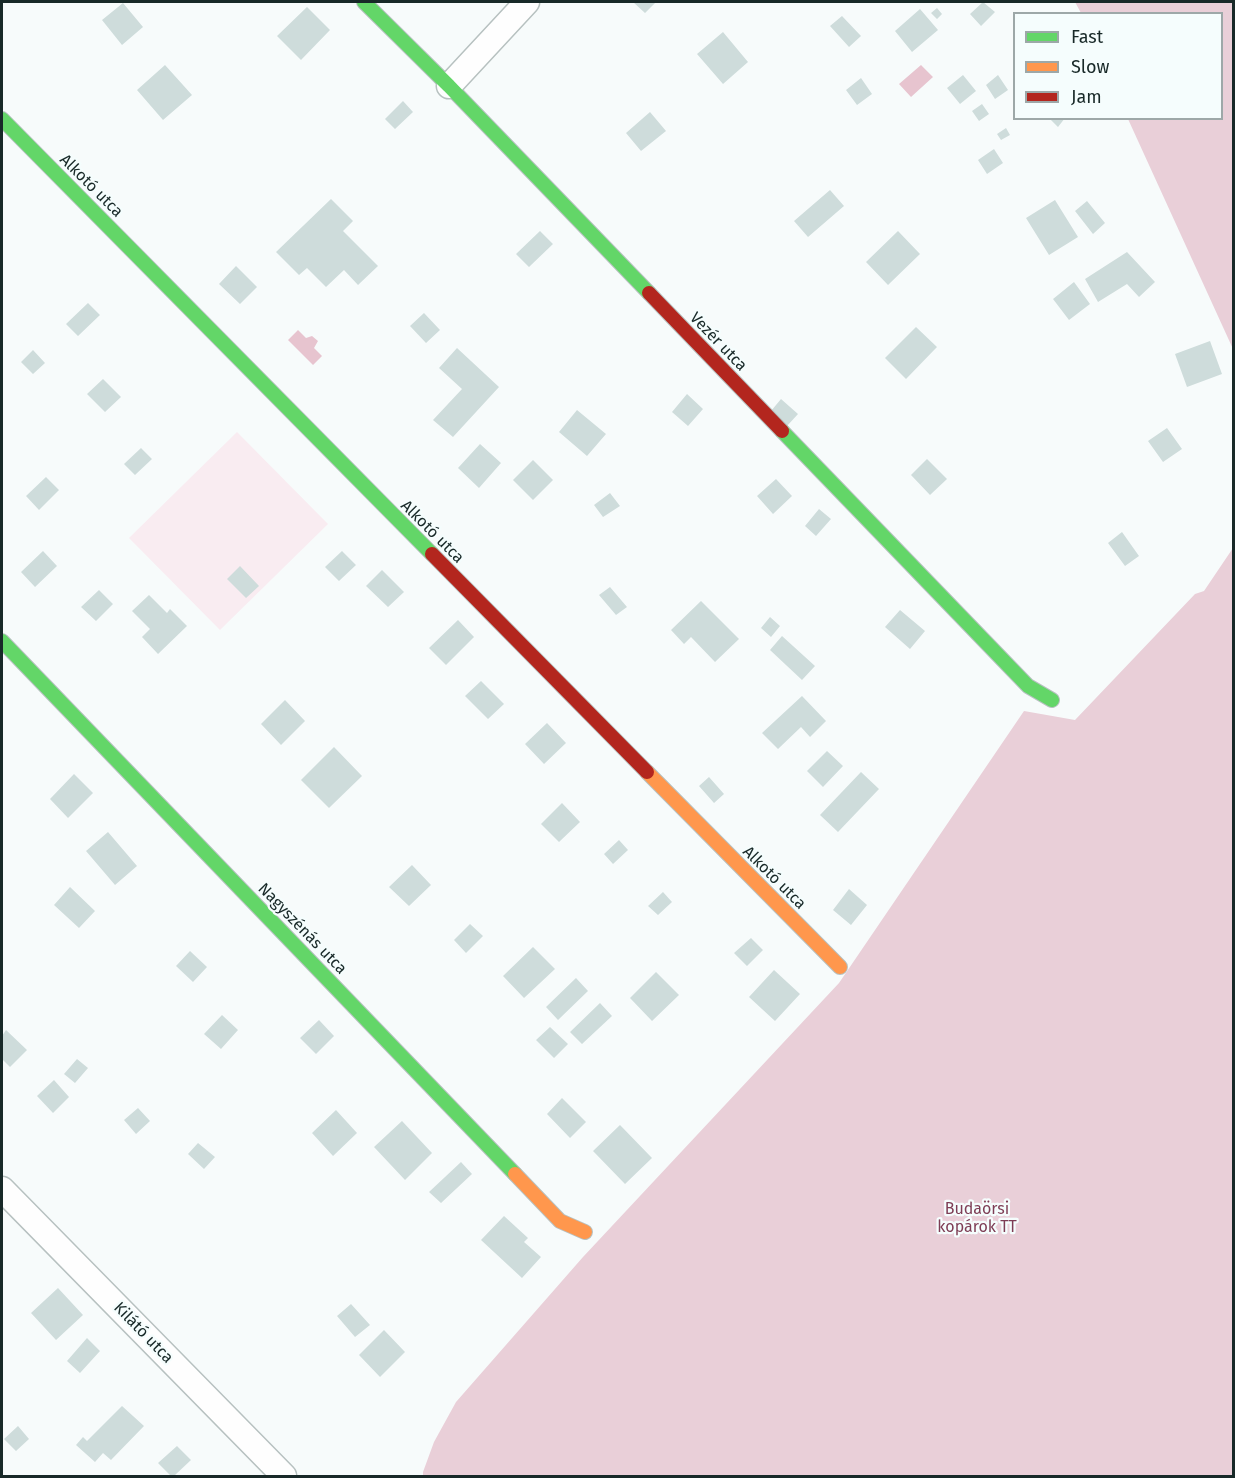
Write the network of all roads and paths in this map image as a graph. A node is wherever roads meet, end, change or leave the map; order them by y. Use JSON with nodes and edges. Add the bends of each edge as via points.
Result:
{"nodes":[{"id":1,"x":364,"y":2,"type":"edge"},
{"id":2,"x":527,"y":2,"type":"edge"},
{"id":3,"x":449,"y":86,"type":"junction"},
{"id":4,"x":2,"y":119,"type":"edge"},
{"id":5,"x":2,"y":640,"type":"edge"},
{"id":6,"x":1052,"y":700,"type":"dead end"},
{"id":7,"x":840,"y":967,"type":"dead end"},
{"id":8,"x":2,"y":1189,"type":"edge"},
{"id":9,"x":585,"y":1232,"type":"dead end"},
{"id":10,"x":284,"y":1476,"type":"edge"}],
"edges":[{"from":1,"to":3,"type":"street","name":"Vezér utca"},
{"from":2,"to":3,"type":"street"},
{"from":3,"to":6,"type":"street","name":"Vezér utca","via":[[1028,686]]},
{"from":4,"to":7,"type":"street","name":"Alkotó utca"},
{"from":5,"to":9,"type":"street","name":"Nagyszénás utca","via":[[546,1207],[560,1221]]},
{"from":8,"to":10,"type":"street","name":"Kilátó utca"}]}
